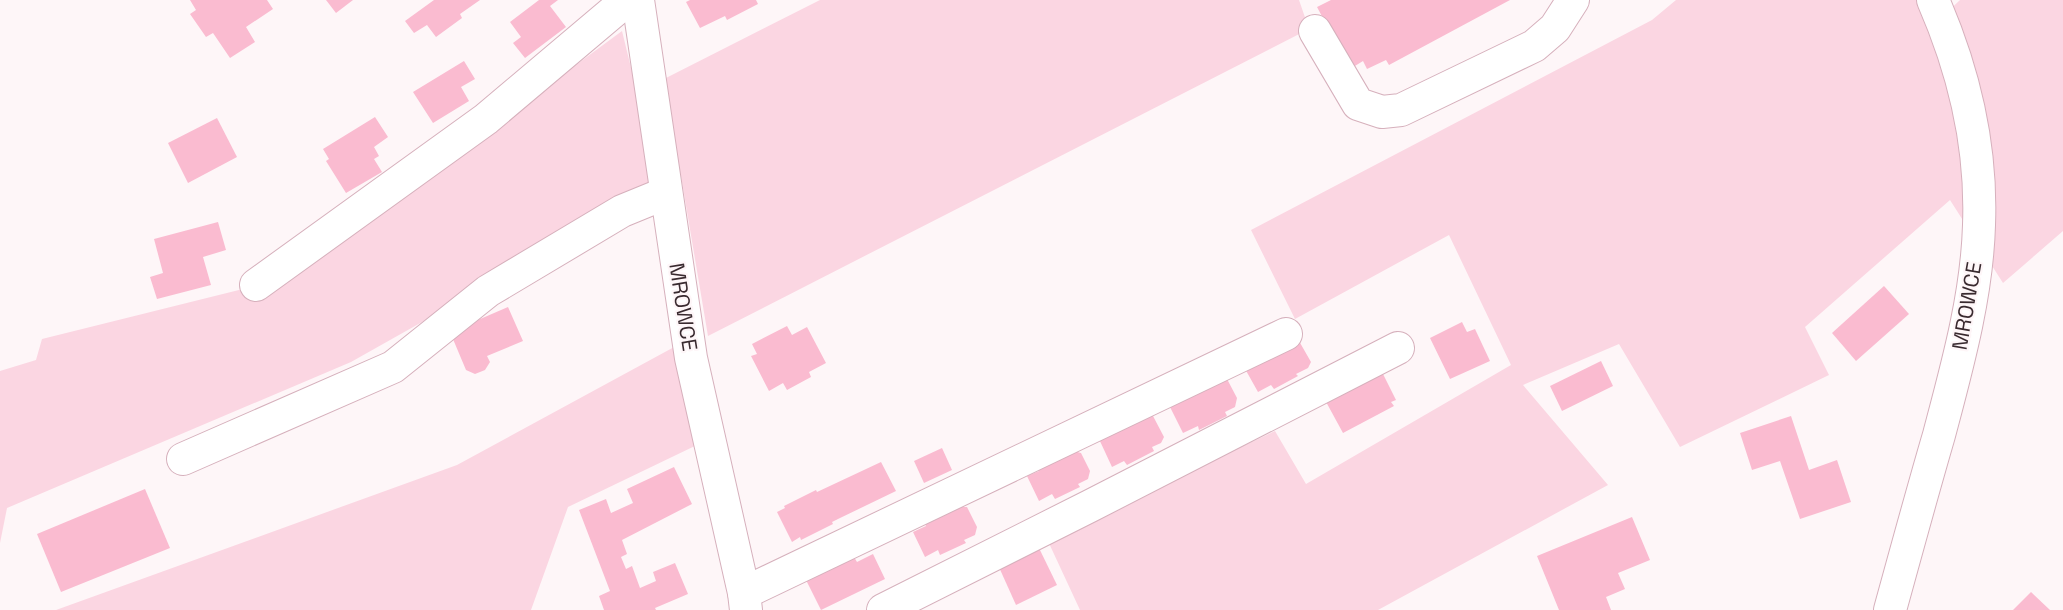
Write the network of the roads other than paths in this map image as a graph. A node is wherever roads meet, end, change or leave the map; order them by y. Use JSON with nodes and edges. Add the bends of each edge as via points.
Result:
{"nodes":[{"id":1,"x":627,"y":0,"type":"edge"},
{"id":2,"x":638,"y":0,"type":"edge"},
{"id":3,"x":1573,"y":0,"type":"edge"},
{"id":4,"x":1933,"y":0,"type":"edge"},
{"id":5,"x":1315,"y":32,"type":"dead end"},
{"id":6,"x":666,"y":193,"type":"junction"},
{"id":7,"x":256,"y":285,"type":"dead end"},
{"id":8,"x":1286,"y":334,"type":"dead end"},
{"id":9,"x":1398,"y":348,"type":"dead end"},
{"id":10,"x":183,"y":459,"type":"dead end"},
{"id":11,"x":745,"y":602,"type":"edge"},
{"id":12,"x":883,"y":610,"type":"edge"},
{"id":13,"x":1890,"y":610,"type":"edge"}],
"edges":[{"from":1,"to":7,"type":"street","via":[[486,119]]},
{"from":2,"to":6,"type":"street","name":"MROWCE"},
{"from":3,"to":5,"type":"street","via":[[1555,28],[1534,46],[1401,111],[1382,112],[1358,104]]},
{"from":4,"to":13,"type":"street","name":"MROWCE","via":[[1958,64],[1968,104],[1977,173],[1979,235],[1955,372]]},
{"from":6,"to":10,"type":"street","via":[[622,211],[488,291],[393,367]]},
{"from":6,"to":11,"type":"street","name":"MROWCE","via":[[691,358]]},
{"from":8,"to":11,"type":"street"},
{"from":9,"to":12,"type":"street"}]}
